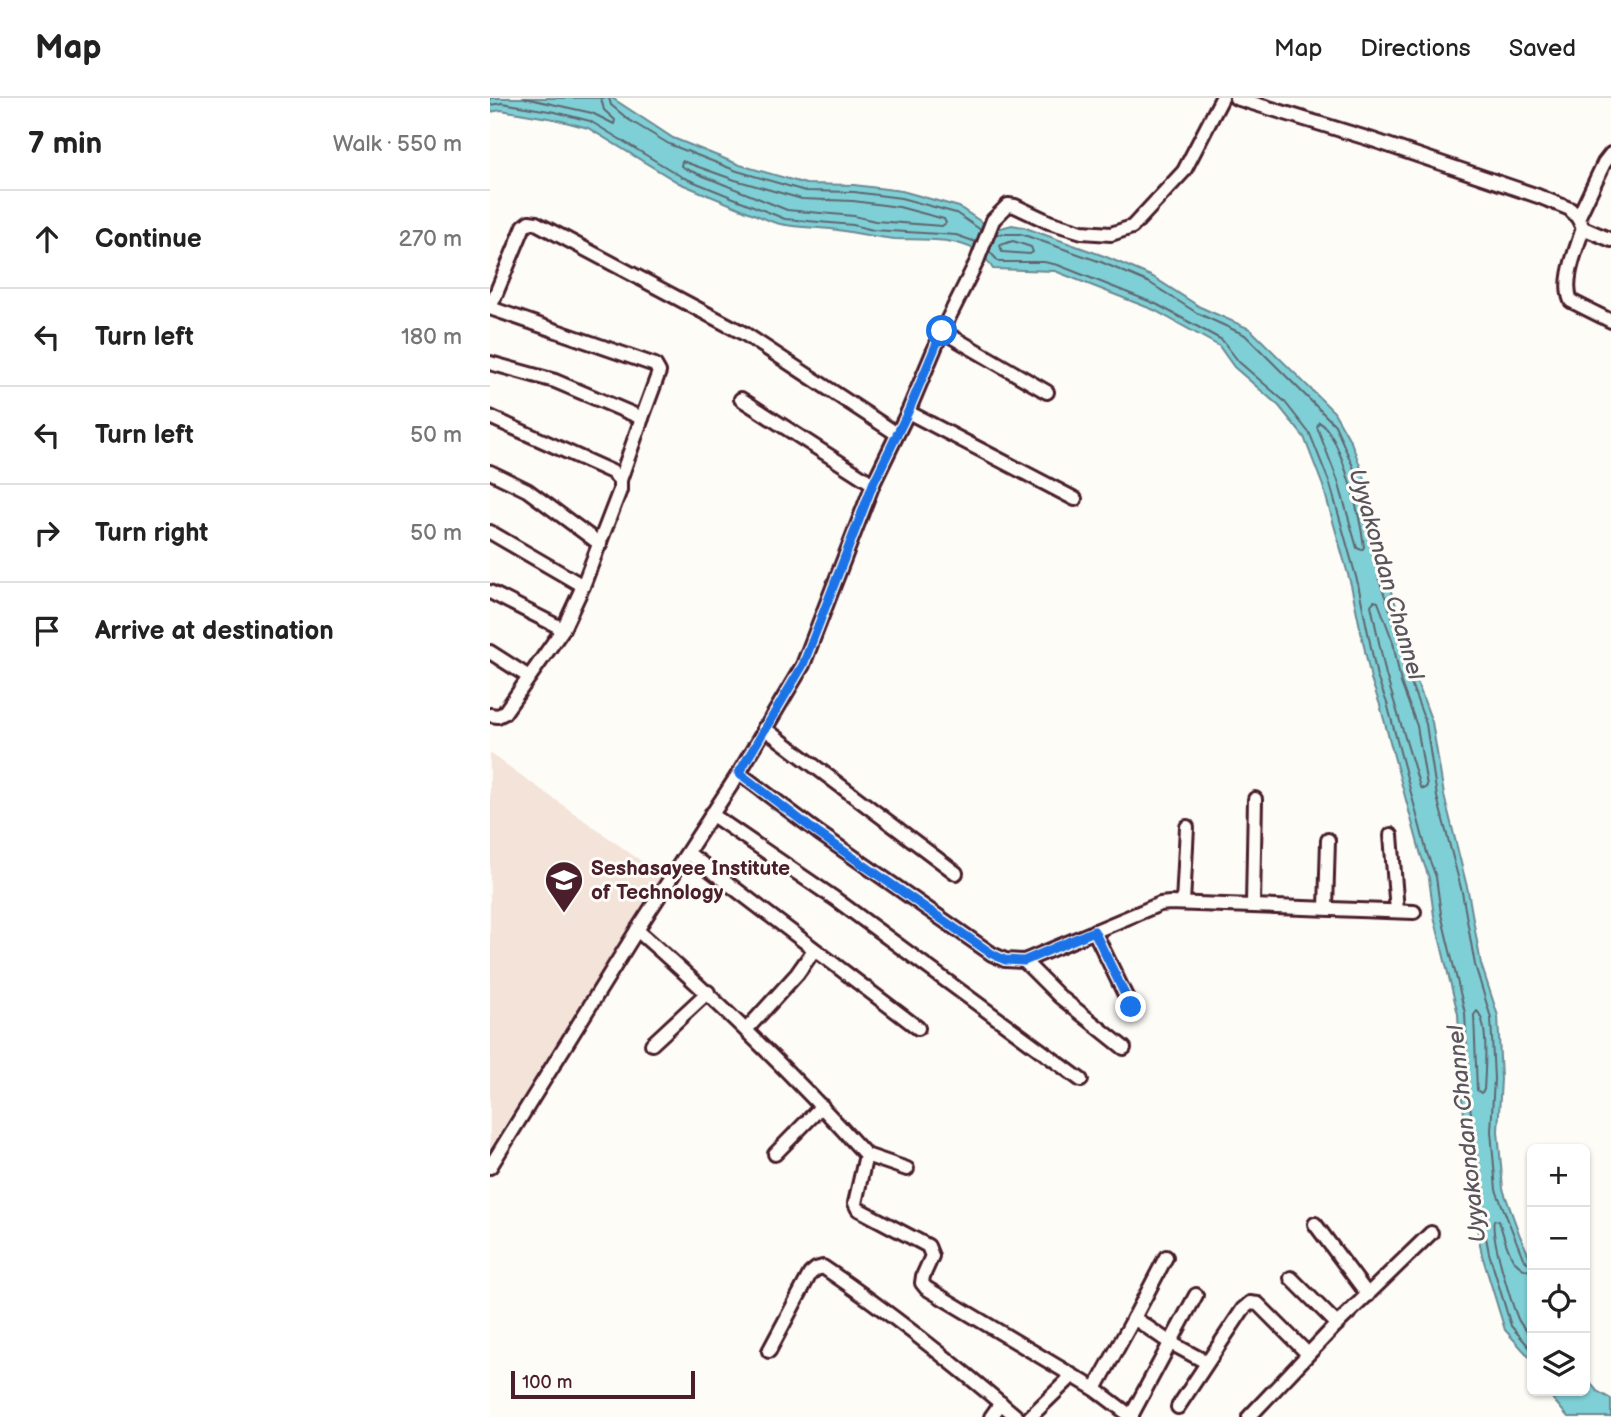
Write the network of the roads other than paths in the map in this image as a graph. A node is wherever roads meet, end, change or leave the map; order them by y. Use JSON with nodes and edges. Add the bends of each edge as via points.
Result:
{"nodes":[{"id":1,"x":1222,"y":98,"type":"edge"},
{"id":2,"x":1236,"y":98,"type":"edge"},
{"id":3,"x":1611,"y":154,"type":"edge"},
{"id":4,"x":1581,"y":223,"type":"junction"},
{"id":5,"x":1611,"y":240,"type":"edge"},
{"id":6,"x":490,"y":308,"type":"edge"},
{"id":7,"x":1611,"y":321,"type":"edge"},
{"id":8,"x":942,"y":331,"type":"junction"},
{"id":9,"x":490,"y":363,"type":"edge"},
{"id":10,"x":1047,"y":392,"type":"dead end"},
{"id":11,"x":741,"y":399,"type":"dead end"},
{"id":12,"x":908,"y":412,"type":"junction"},
{"id":13,"x":490,"y":417,"type":"edge"},
{"id":14,"x":642,"y":418,"type":"junction"},
{"id":15,"x":897,"y":434,"type":"junction"},
{"id":16,"x":490,"y":472,"type":"edge"},
{"id":17,"x":620,"y":480,"type":"junction"},
{"id":18,"x":873,"y":484,"type":"junction"},
{"id":19,"x":1075,"y":499,"type":"dead end"},
{"id":20,"x":490,"y":532,"type":"edge"},
{"id":21,"x":600,"y":544,"type":"junction"},
{"id":22,"x":583,"y":586,"type":"junction"},
{"id":23,"x":490,"y":592,"type":"edge"},
{"id":24,"x":563,"y":629,"type":"junction"},
{"id":25,"x":490,"y":652,"type":"edge"},
{"id":26,"x":529,"y":677,"type":"junction"},
{"id":27,"x":490,"y":715,"type":"edge"},
{"id":28,"x":764,"y":728,"type":"junction"},
{"id":29,"x":739,"y":773,"type":"junction"},
{"id":30,"x":1255,"y":799,"type":"dead end"},
{"id":31,"x":711,"y":814,"type":"junction"},
{"id":32,"x":1187,"y":827,"type":"dead end"},
{"id":33,"x":1391,"y":835,"type":"dead end"},
{"id":34,"x":1328,"y":840,"type":"dead end"},
{"id":35,"x":688,"y":853,"type":"junction"},
{"id":36,"x":956,"y":873,"type":"dead end"},
{"id":37,"x":1183,"y":903,"type":"junction"},
{"id":38,"x":1252,"y":904,"type":"junction"},
{"id":39,"x":1326,"y":908,"type":"junction"},
{"id":40,"x":1397,"y":911,"type":"junction"},
{"id":41,"x":1414,"y":912,"type":"dead end"},
{"id":42,"x":637,"y":930,"type":"junction"},
{"id":43,"x":1094,"y":931,"type":"junction"},
{"id":44,"x":814,"y":950,"type":"junction"},
{"id":45,"x":1024,"y":961,"type":"junction"},
{"id":46,"x":708,"y":992,"type":"junction"},
{"id":47,"x":1131,"y":1007,"type":"dead end"},
{"id":48,"x":918,"y":1028,"type":"dead end"},
{"id":49,"x":747,"y":1030,"type":"junction"},
{"id":50,"x":652,"y":1044,"type":"dead end"},
{"id":51,"x":1124,"y":1048,"type":"dead end"},
{"id":52,"x":1081,"y":1080,"type":"dead end"},
{"id":53,"x":822,"y":1106,"type":"junction"},
{"id":54,"x":775,"y":1154,"type":"dead end"},
{"id":55,"x":866,"y":1155,"type":"junction"},
{"id":56,"x":490,"y":1167,"type":"edge"},
{"id":57,"x":907,"y":1169,"type":"dead end"},
{"id":58,"x":1315,"y":1224,"type":"dead end"},
{"id":59,"x":1431,"y":1233,"type":"dead end"},
{"id":60,"x":1166,"y":1257,"type":"dead end"},
{"id":61,"x":1291,"y":1278,"type":"dead end"},
{"id":62,"x":1367,"y":1294,"type":"junction"},
{"id":63,"x":1196,"y":1295,"type":"dead end"},
{"id":64,"x":1134,"y":1318,"type":"junction"},
{"id":65,"x":1337,"y":1324,"type":"junction"},
{"id":66,"x":1169,"y":1342,"type":"junction"},
{"id":67,"x":769,"y":1350,"type":"dead end"},
{"id":68,"x":1308,"y":1354,"type":"junction"},
{"id":69,"x":1206,"y":1362,"type":"junction"},
{"id":70,"x":1071,"y":1377,"type":"junction"},
{"id":71,"x":1095,"y":1390,"type":"junction"},
{"id":72,"x":1001,"y":1403,"type":"junction"},
{"id":73,"x":1178,"y":1407,"type":"dead end"},
{"id":74,"x":991,"y":1417,"type":"edge"},
{"id":75,"x":1017,"y":1417,"type":"edge"},
{"id":76,"x":1030,"y":1417,"type":"edge"},
{"id":77,"x":1131,"y":1417,"type":"edge"},
{"id":78,"x":1249,"y":1417,"type":"edge"}],
"edges":[{"from":1,"to":8,"type":"street","via":[[1184,171],[1132,227],[1111,234],[1082,232],[1008,205],[993,220]]},
{"from":2,"to":4,"type":"street","via":[[1538,196],[1570,209]]},
{"from":3,"to":4,"type":"street"},
{"from":4,"to":5,"type":"street"},
{"from":4,"to":7,"type":"street","via":[[1568,295],[1571,302]]},
{"from":6,"to":14,"type":"street","via":[[655,365],[658,379]]},
{"from":6,"to":15,"type":"street","via":[[524,226],[536,223],[745,334]]},
{"from":8,"to":10,"type":"street"},
{"from":8,"to":12,"type":"street"},
{"from":9,"to":14,"type":"street","via":[[555,381]]},
{"from":11,"to":18,"type":"street"},
{"from":12,"to":15,"type":"street"},
{"from":12,"to":19,"type":"street"},
{"from":13,"to":17,"type":"street","via":[[612,472]]},
{"from":14,"to":17,"type":"street"},
{"from":15,"to":18,"type":"street"},
{"from":16,"to":21,"type":"street","via":[[527,490]]},
{"from":17,"to":21,"type":"street"},
{"from":18,"to":28,"type":"street","via":[[803,665]]},
{"from":20,"to":22,"type":"street"},
{"from":21,"to":22,"type":"street"},
{"from":22,"to":24,"type":"street"},
{"from":23,"to":24,"type":"street"},
{"from":24,"to":26,"type":"street"},
{"from":25,"to":26,"type":"street"},
{"from":26,"to":27,"type":"street","via":[[504,713]]},
{"from":28,"to":29,"type":"street"},
{"from":28,"to":36,"type":"street"},
{"from":29,"to":31,"type":"street"},
{"from":29,"to":45,"type":"street","via":[[992,954]]},
{"from":30,"to":38,"type":"street"},
{"from":31,"to":35,"type":"street"},
{"from":31,"to":52,"type":"street","via":[[834,898]]},
{"from":32,"to":37,"type":"street"},
{"from":33,"to":40,"type":"street"},
{"from":34,"to":39,"type":"street"},
{"from":35,"to":42,"type":"street"},
{"from":35,"to":44,"type":"street"},
{"from":37,"to":38,"type":"street"},
{"from":37,"to":43,"type":"street","via":[[1160,904]]},
{"from":38,"to":39,"type":"street"},
{"from":39,"to":40,"type":"street"},
{"from":40,"to":41,"type":"street"},
{"from":42,"to":46,"type":"street"},
{"from":42,"to":56,"type":"street"},
{"from":43,"to":45,"type":"street"},
{"from":43,"to":47,"type":"street"},
{"from":44,"to":48,"type":"street"},
{"from":44,"to":49,"type":"street"},
{"from":45,"to":51,"type":"street"},
{"from":46,"to":49,"type":"street"},
{"from":46,"to":50,"type":"street"},
{"from":49,"to":53,"type":"street"},
{"from":53,"to":54,"type":"street"},
{"from":53,"to":55,"type":"street"},
{"from":55,"to":57,"type":"street"},
{"from":55,"to":70,"type":"street","via":[[855,1203],[858,1209],[928,1247],[932,1256],[923,1276],[926,1288]]},
{"from":58,"to":62,"type":"street"},
{"from":59,"to":62,"type":"street"},
{"from":60,"to":64,"type":"street"},
{"from":61,"to":65,"type":"street"},
{"from":62,"to":65,"type":"street"},
{"from":63,"to":66,"type":"street"},
{"from":64,"to":66,"type":"street"},
{"from":64,"to":71,"type":"street"},
{"from":65,"to":68,"type":"street"},
{"from":66,"to":69,"type":"street"},
{"from":66,"to":77,"type":"street"},
{"from":67,"to":72,"type":"street","via":[[810,1274],[823,1267],[960,1367]]},
{"from":68,"to":69,"type":"street","via":[[1258,1304],[1250,1303]]},
{"from":68,"to":78,"type":"street"},
{"from":69,"to":73,"type":"street"},
{"from":70,"to":71,"type":"street"},
{"from":70,"to":76,"type":"street"},
{"from":71,"to":77,"type":"street"},
{"from":72,"to":74,"type":"street"},
{"from":72,"to":75,"type":"street"}]}
